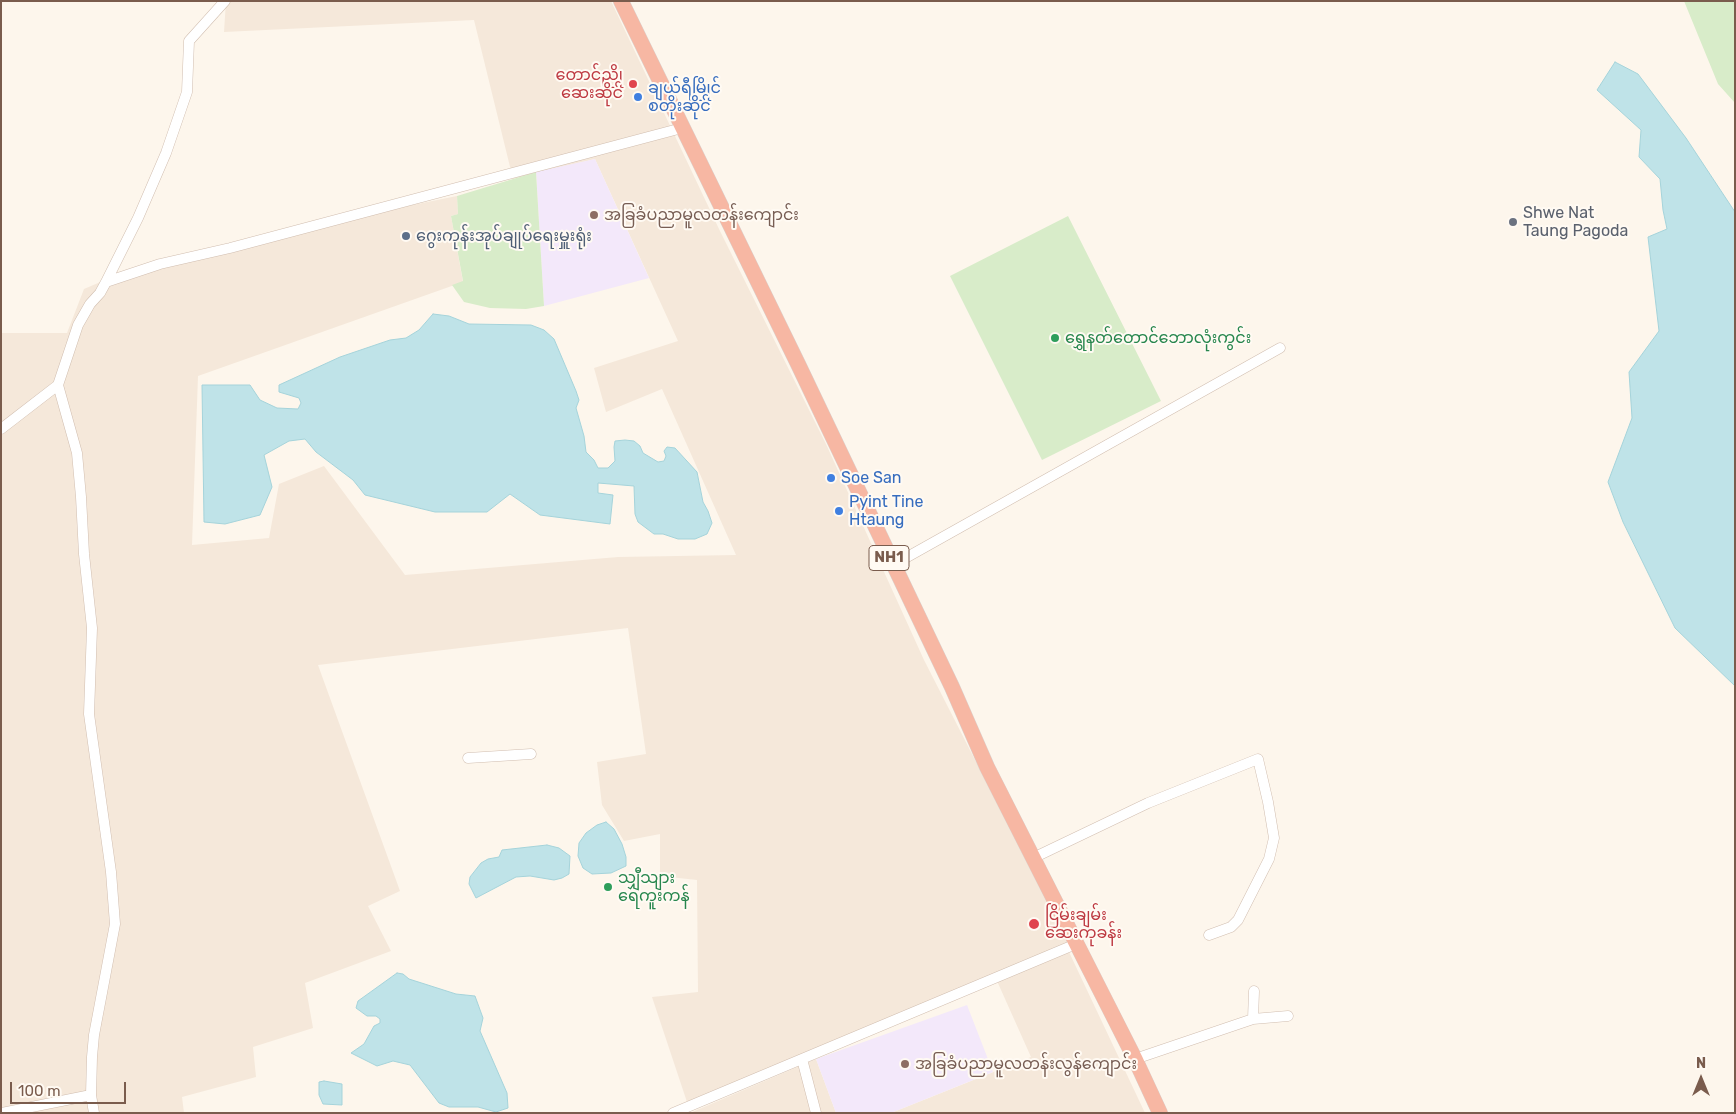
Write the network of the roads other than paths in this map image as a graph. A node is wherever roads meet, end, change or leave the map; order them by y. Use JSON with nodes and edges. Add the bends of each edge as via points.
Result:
{"nodes":[{"id":1,"x":225,"y":1,"type":"edge"},
{"id":2,"x":621,"y":1,"type":"edge"},
{"id":3,"x":682,"y":128,"type":"junction"},
{"id":4,"x":106,"y":282,"type":"junction"},
{"id":5,"x":1280,"y":348,"type":"dead end"},
{"id":6,"x":58,"y":385,"type":"junction"},
{"id":7,"x":1,"y":430,"type":"edge"},
{"id":8,"x":893,"y":565,"type":"junction"},
{"id":9,"x":531,"y":754,"type":"dead end"},
{"id":10,"x":468,"y":758,"type":"dead end"},
{"id":11,"x":1033,"y":858,"type":"junction"},
{"id":12,"x":1209,"y":935,"type":"dead end"},
{"id":13,"x":1076,"y":944,"type":"junction"},
{"id":14,"x":1254,"y":991,"type":"dead end"},
{"id":15,"x":1288,"y":1016,"type":"dead end"},
{"id":16,"x":1253,"y":1019,"type":"junction"},
{"id":17,"x":802,"y":1059,"type":"junction"},
{"id":18,"x":1135,"y":1059,"type":"junction"},
{"id":19,"x":91,"y":1095,"type":"junction"},
{"id":20,"x":2,"y":1113,"type":"edge"},
{"id":21,"x":94,"y":1113,"type":"edge"},
{"id":22,"x":673,"y":1113,"type":"edge"},
{"id":23,"x":816,"y":1113,"type":"edge"},
{"id":24,"x":1160,"y":1113,"type":"edge"}],
"edges":[{"from":1,"to":4,"type":"street","via":[[189,41],[187,92],[166,153]]},
{"from":2,"to":3,"type":"highway","number":"NH1"},
{"from":3,"to":4,"type":"street","via":[[278,236],[160,264]]},
{"from":3,"to":8,"type":"highway","number":"NH1"},
{"from":4,"to":6,"type":"street","via":[[78,325]]},
{"from":5,"to":8,"type":"street"},
{"from":6,"to":7,"type":"street"},
{"from":6,"to":19,"type":"street","via":[[77,453],[92,628],[89,714],[115,924],[96,1018]]},
{"from":8,"to":11,"type":"highway","number":"NH1"},
{"from":9,"to":10,"type":"street"},
{"from":11,"to":12,"type":"street","via":[[1148,803],[1258,760],[1274,838],[1269,859],[1238,920],[1231,927]]},
{"from":11,"to":13,"type":"highway","number":"NH1"},
{"from":13,"to":17,"type":"street"},
{"from":13,"to":18,"type":"highway","number":"NH1"},
{"from":14,"to":16,"type":"street"},
{"from":15,"to":16,"type":"street"},
{"from":16,"to":18,"type":"street"},
{"from":17,"to":22,"type":"street"},
{"from":17,"to":23,"type":"street"},
{"from":18,"to":24,"type":"highway","number":"NH1"},
{"from":19,"to":20,"type":"street"},
{"from":19,"to":21,"type":"street"}]}
